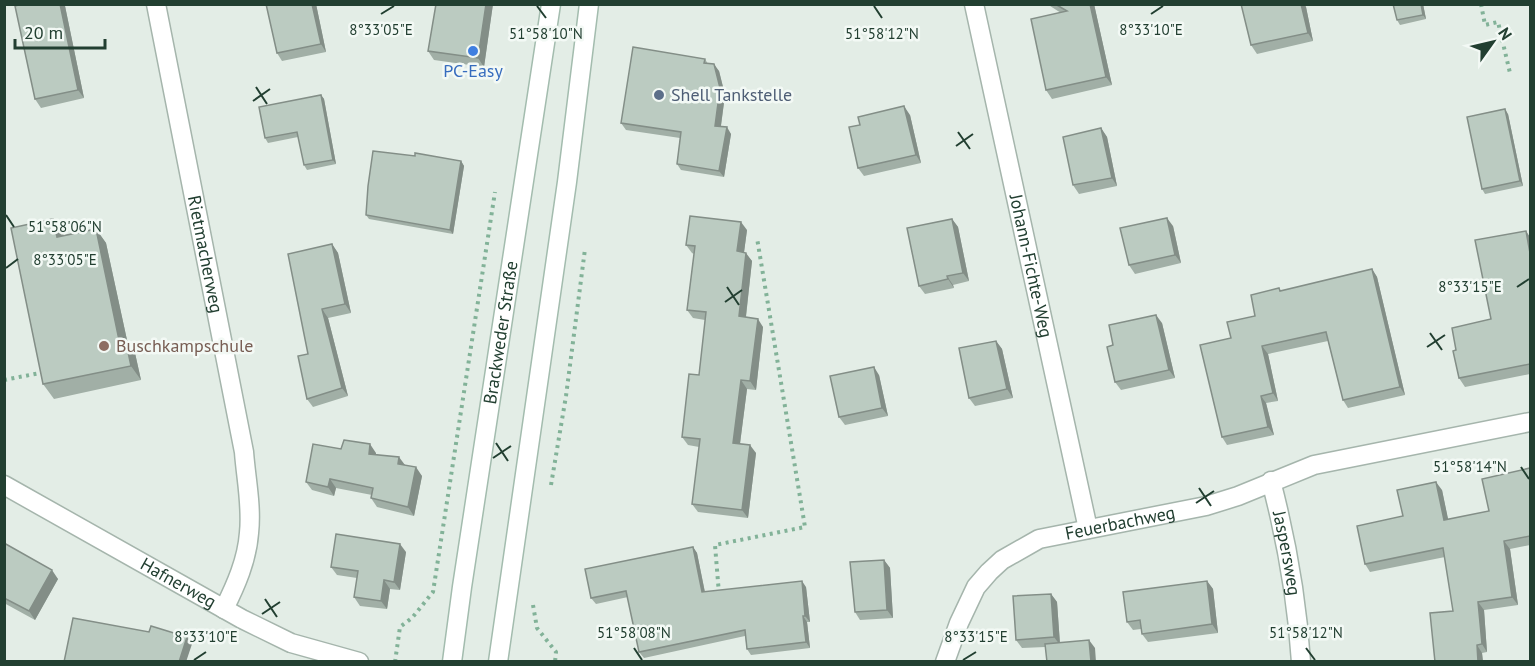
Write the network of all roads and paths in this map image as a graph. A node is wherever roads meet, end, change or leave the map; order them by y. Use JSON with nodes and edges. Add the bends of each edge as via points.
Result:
{"nodes":[{"id":1,"x":156,"y":4,"type":"edge"},
{"id":2,"x":551,"y":4,"type":"edge"},
{"id":3,"x":589,"y":4,"type":"edge"},
{"id":4,"x":974,"y":4,"type":"edge"},
{"id":5,"x":1480,"y":4,"type":"edge"},
{"id":6,"x":1510,"y":73,"type":"dead end"},
{"id":7,"x":495,"y":190,"type":"dead end"},
{"id":8,"x":757,"y":238,"type":"dead end"},
{"id":9,"x":586,"y":240,"type":"dead end"},
{"id":10,"x":48,"y":371,"type":"edge"},
{"id":11,"x":4,"y":380,"type":"edge"},
{"id":12,"x":1530,"y":422,"type":"edge"},
{"id":13,"x":1271,"y":481,"type":"junction"},
{"id":14,"x":4,"y":485,"type":"edge"},
{"id":15,"x":550,"y":491,"type":"dead end"},
{"id":16,"x":1088,"y":529,"type":"junction"},
{"id":17,"x":532,"y":597,"type":"dead end"},
{"id":18,"x":720,"y":597,"type":"edge"},
{"id":19,"x":224,"y":609,"type":"junction"},
{"id":20,"x":359,"y":662,"type":"edge"},
{"id":21,"x":395,"y":662,"type":"edge"},
{"id":22,"x":452,"y":662,"type":"edge"},
{"id":23,"x":498,"y":662,"type":"edge"},
{"id":24,"x":555,"y":662,"type":"edge"},
{"id":25,"x":945,"y":662,"type":"edge"},
{"id":26,"x":1301,"y":662,"type":"edge"}],
"edges":[{"from":1,"to":19,"type":"street","name":"Rietmacherweg","via":[[244,452],[249,534],[240,577]]},
{"from":2,"to":22,"type":"street","name":"Brackweder Straße"},
{"from":3,"to":23,"type":"street"},
{"from":4,"to":16,"type":"street","name":"Johann-Fichte-Weg"},
{"from":5,"to":6,"type":"path","via":[[1485,25],[1498,22]]},
{"from":7,"to":21,"type":"path","via":[[433,592],[400,627]]},
{"from":8,"to":18,"type":"path","via":[[805,527],[715,545]]},
{"from":9,"to":15,"type":"path"},
{"from":10,"to":11,"type":"path"},
{"from":12,"to":13,"type":"street","name":"Feuerbachweg","via":[[1314,465]]},
{"from":13,"to":16,"type":"street","name":"Feuerbachweg","via":[[1206,506]]},
{"from":13,"to":26,"type":"street","name":"Jaspersweg","via":[[1287,542]]},
{"from":14,"to":19,"type":"street","name":"Hafnerweg"},
{"from":16,"to":25,"type":"street","name":"Feuerbachweg","via":[[1040,539],[1002,560],[989,572],[976,587]]},
{"from":17,"to":24,"type":"path","via":[[537,628],[556,652]]},
{"from":19,"to":20,"type":"street","name":"Hafnerweg","via":[[291,643]]}]}
